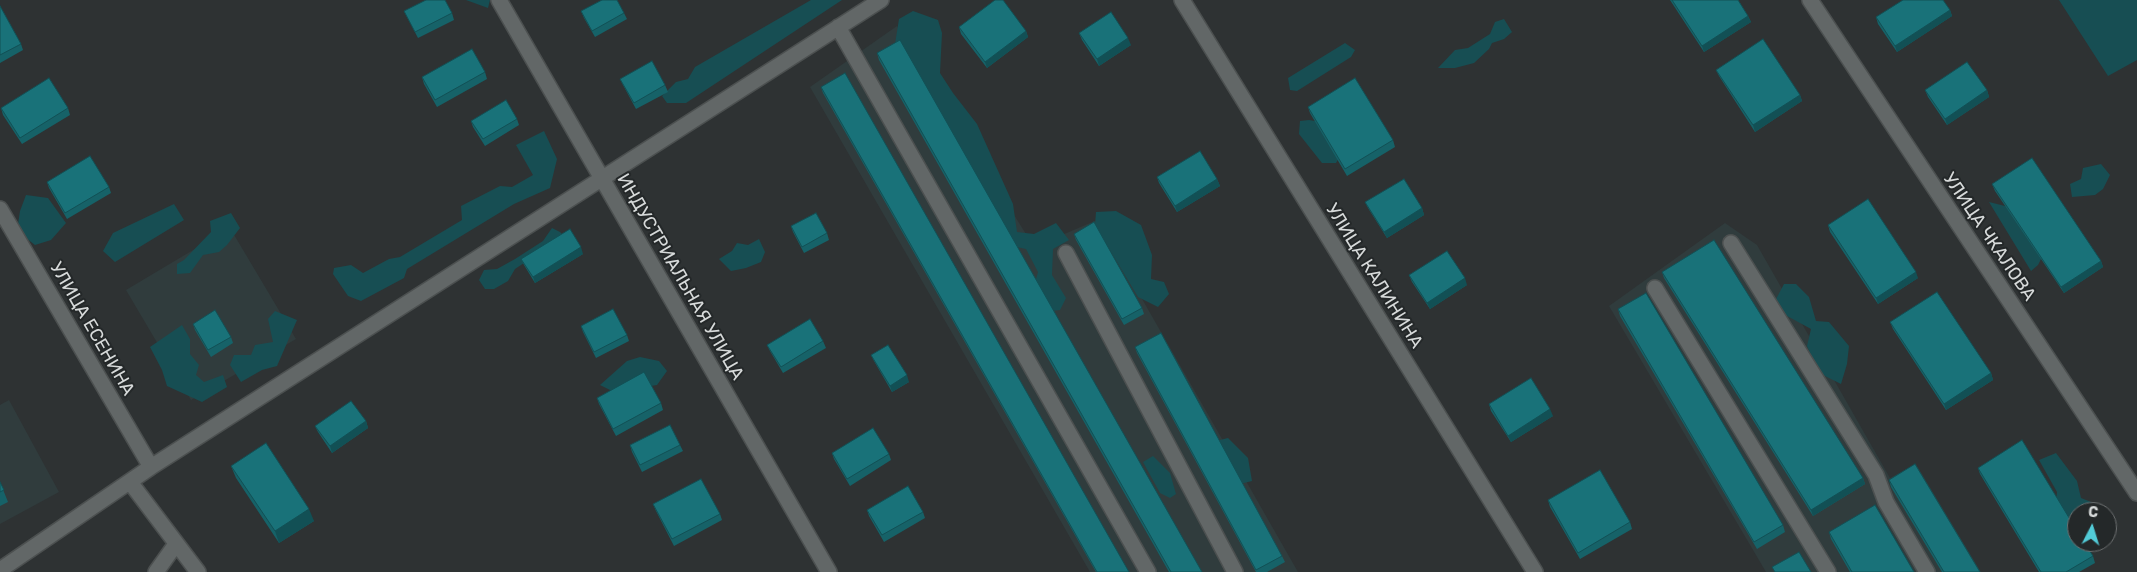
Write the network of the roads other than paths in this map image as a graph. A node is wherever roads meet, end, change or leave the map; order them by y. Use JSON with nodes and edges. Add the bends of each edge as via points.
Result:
{"nodes":[{"id":1,"x":499,"y":0,"type":"edge"},
{"id":2,"x":881,"y":0,"type":"edge"},
{"id":3,"x":1182,"y":0,"type":"edge"},
{"id":4,"x":1810,"y":0,"type":"edge"},
{"id":5,"x":838,"y":27,"type":"junction"},
{"id":6,"x":601,"y":178,"type":"junction"},
{"id":7,"x":0,"y":209,"type":"edge"},
{"id":8,"x":1731,"y":243,"type":"dead end"},
{"id":9,"x":1066,"y":253,"type":"dead end"},
{"id":10,"x":1655,"y":288,"type":"dead end"},
{"id":11,"x":151,"y":467,"type":"junction"},
{"id":12,"x":130,"y":482,"type":"junction"},
{"id":13,"x":2137,"y":494,"type":"edge"},
{"id":14,"x":176,"y":544,"type":"junction"},
{"id":15,"x":9,"y":568,"type":"edge"},
{"id":16,"x":156,"y":572,"type":"edge"},
{"id":17,"x":198,"y":572,"type":"edge"},
{"id":18,"x":829,"y":572,"type":"edge"},
{"id":19,"x":1148,"y":572,"type":"edge"},
{"id":20,"x":1234,"y":572,"type":"edge"},
{"id":21,"x":1535,"y":572,"type":"edge"},
{"id":22,"x":1828,"y":572,"type":"edge"},
{"id":23,"x":1927,"y":572,"type":"edge"}],
"edges":[{"from":1,"to":6,"type":"street","name":"ИНДУСТРИАЛЬНАЯ УЛИЦА"},
{"from":2,"to":5,"type":"street"},
{"from":3,"to":21,"type":"street","name":"УЛИЦА КАЛИНИНА"},
{"from":4,"to":13,"type":"street","name":"УЛИЦА ЧКАЛОВА"},
{"from":5,"to":6,"type":"street"},
{"from":5,"to":19,"type":"street"},
{"from":6,"to":11,"type":"street"},
{"from":6,"to":18,"type":"street","name":"ИНДУСТРИАЛЬНАЯ УЛИЦА"},
{"from":7,"to":11,"type":"street","name":"УЛИЦА ЕСЕНИНА"},
{"from":8,"to":23,"type":"street","via":[[1876,475],[1886,502]]},
{"from":9,"to":20,"type":"street"},
{"from":10,"to":22,"type":"street"},
{"from":11,"to":12,"type":"street"},
{"from":12,"to":14,"type":"street"},
{"from":12,"to":15,"type":"street"},
{"from":14,"to":16,"type":"street"},
{"from":14,"to":17,"type":"street"}]}
